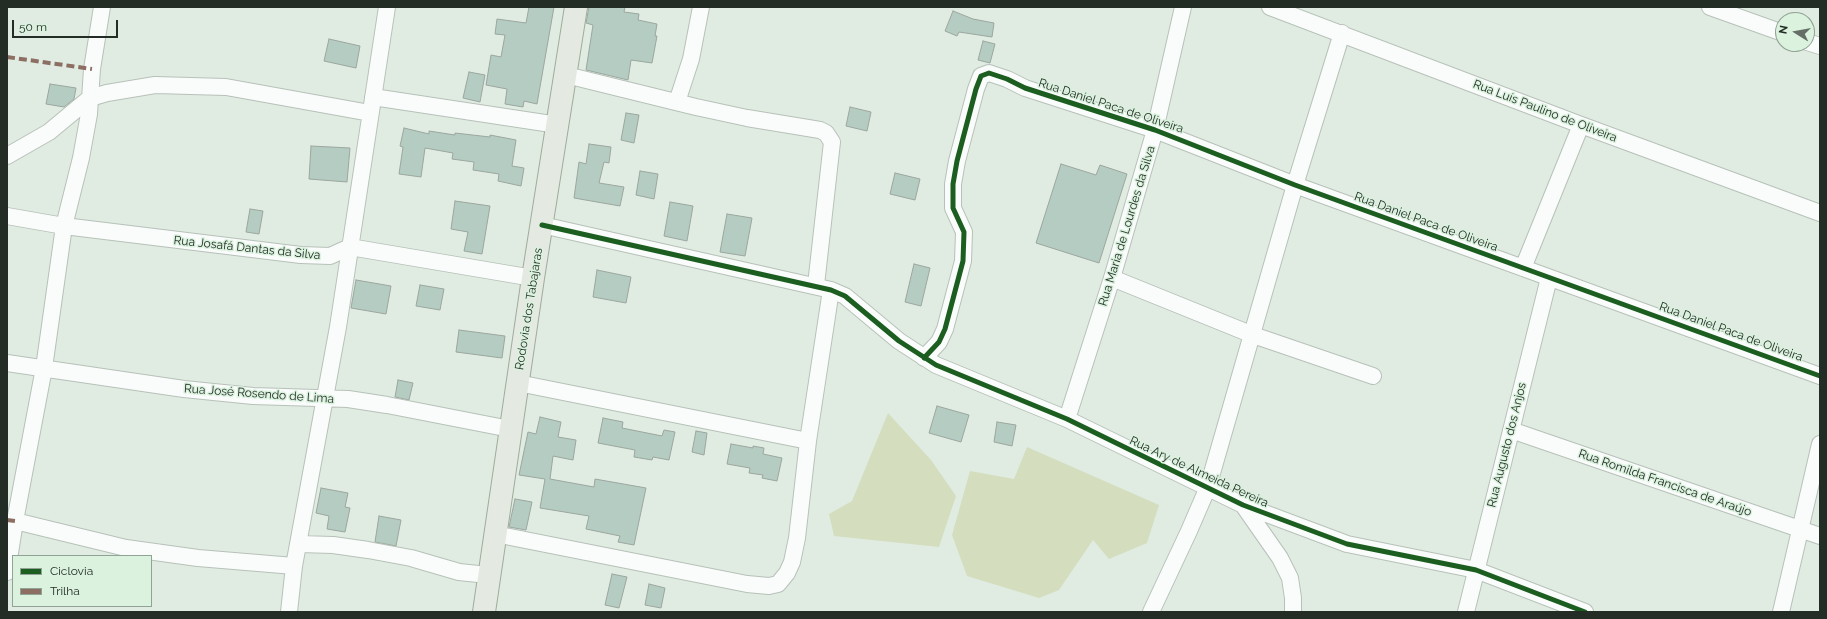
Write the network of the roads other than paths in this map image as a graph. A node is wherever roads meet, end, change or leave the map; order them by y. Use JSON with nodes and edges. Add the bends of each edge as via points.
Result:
{"nodes":[{"id":1,"x":102,"y":7,"type":"edge"},
{"id":2,"x":387,"y":7,"type":"edge"},
{"id":3,"x":576,"y":7,"type":"edge"},
{"id":4,"x":701,"y":7,"type":"edge"},
{"id":5,"x":1183,"y":7,"type":"edge"},
{"id":6,"x":1270,"y":7,"type":"edge"},
{"id":7,"x":1710,"y":7,"type":"edge"},
{"id":8,"x":1775,"y":30,"type":"edge"},
{"id":9,"x":1342,"y":33,"type":"junction"},
{"id":10,"x":566,"y":75,"type":"junction"},
{"id":11,"x":373,"y":97,"type":"junction"},
{"id":12,"x":90,"y":98,"type":"junction"},
{"id":13,"x":677,"y":102,"type":"junction"},
{"id":14,"x":370,"y":113,"type":"junction"},
{"id":15,"x":558,"y":125,"type":"junction"},
{"id":16,"x":1580,"y":125,"type":"junction"},
{"id":17,"x":1155,"y":130,"type":"junction"},
{"id":18,"x":7,"y":156,"type":"edge"},
{"id":19,"x":1295,"y":185,"type":"junction"},
{"id":20,"x":1820,"y":213,"type":"edge"},
{"id":21,"x":7,"y":216,"type":"edge"},
{"id":22,"x":542,"y":225,"type":"junction"},
{"id":23,"x":64,"y":226,"type":"junction"},
{"id":24,"x":350,"y":248,"type":"junction"},
{"id":25,"x":1523,"y":268,"type":"junction"},
{"id":26,"x":533,"y":278,"type":"junction"},
{"id":27,"x":1112,"y":278,"type":"junction"},
{"id":28,"x":1549,"y":278,"type":"junction"},
{"id":29,"x":816,"y":285,"type":"junction"},
{"id":30,"x":831,"y":290,"type":"junction"},
{"id":31,"x":1253,"y":335,"type":"junction"},
{"id":32,"x":924,"y":358,"type":"junction"},
{"id":33,"x":7,"y":363,"type":"edge"},
{"id":34,"x":44,"y":368,"type":"junction"},
{"id":35,"x":1373,"y":376,"type":"dead end"},
{"id":36,"x":1820,"y":376,"type":"edge"},
{"id":37,"x":518,"y":383,"type":"junction"},
{"id":38,"x":325,"y":398,"type":"junction"},
{"id":39,"x":1067,"y":419,"type":"junction"},
{"id":40,"x":510,"y":429,"type":"junction"},
{"id":41,"x":1511,"y":430,"type":"junction"},
{"id":42,"x":808,"y":441,"type":"junction"},
{"id":43,"x":1820,"y":444,"type":"edge"},
{"id":44,"x":1208,"y":488,"type":"junction"},
{"id":45,"x":1243,"y":505,"type":"junction"},
{"id":46,"x":15,"y":521,"type":"junction"},
{"id":47,"x":1799,"y":528,"type":"junction"},
{"id":48,"x":495,"y":534,"type":"junction"},
{"id":49,"x":1820,"y":536,"type":"edge"},
{"id":50,"x":299,"y":544,"type":"junction"},
{"id":51,"x":294,"y":566,"type":"junction"},
{"id":52,"x":1476,"y":570,"type":"junction"},
{"id":53,"x":7,"y":572,"type":"edge"},
{"id":54,"x":488,"y":575,"type":"junction"},
{"id":55,"x":289,"y":612,"type":"edge"},
{"id":56,"x":484,"y":612,"type":"edge"},
{"id":57,"x":1151,"y":612,"type":"edge"},
{"id":58,"x":1293,"y":612,"type":"edge"},
{"id":59,"x":1466,"y":612,"type":"edge"},
{"id":60,"x":1585,"y":612,"type":"edge"},
{"id":61,"x":1781,"y":612,"type":"edge"}],
"edges":[{"from":1,"to":12,"type":"street"},
{"from":2,"to":11,"type":"street"},
{"from":3,"to":10,"type":"main road","name":"Rodovia dos Tabajaras"},
{"from":4,"to":13,"type":"street","via":[[691,59]]},
{"from":5,"to":17,"type":"street","name":"Rua Maria de Lourdes da Silva"},
{"from":6,"to":9,"type":"street","name":"Rua Luís Paulino de Oliveira"},
{"from":7,"to":8,"type":"street"},
{"from":9,"to":16,"type":"street","name":"Rua Luís Paulino de Oliveira"},
{"from":9,"to":19,"type":"street"},
{"from":10,"to":13,"type":"street"},
{"from":10,"to":15,"type":"main road","name":"Rodovia dos Tabajaras"},
{"from":11,"to":14,"type":"street"},
{"from":11,"to":15,"type":"street"},
{"from":12,"to":14,"type":"street","via":[[132,88],[174,84],[226,87]]},
{"from":12,"to":18,"type":"street","via":[[49,132]]},
{"from":12,"to":23,"type":"street","via":[[81,158]]},
{"from":13,"to":29,"type":"street","via":[[747,118],[820,130],[830,138],[832,142]]},
{"from":14,"to":24,"type":"street"},
{"from":15,"to":22,"type":"main road","name":"Rodovia dos Tabajaras"},
{"from":16,"to":20,"type":"street","name":"Rua Luís Paulino de Oliveira"},
{"from":16,"to":25,"type":"street"},
{"from":17,"to":19,"type":"street","name":"Rua Daniel Paca de Oliveira"},
{"from":17,"to":27,"type":"street","name":"Rua Maria de Lourdes da Silva"},
{"from":17,"to":32,"type":"street","name":"Rua Daniel Paca de Oliveira","via":[[1025,88],[989,72],[985,73],[980,80],[957,160],[953,184],[953,208],[964,232],[963,261],[943,335]]},
{"from":19,"to":25,"type":"street","name":"Rua Daniel Paca de Oliveira"},
{"from":19,"to":31,"type":"street"},
{"from":21,"to":23,"type":"street","name":"Rua Josafá Dantas da Silva"},
{"from":22,"to":26,"type":"main road","name":"Rodovia dos Tabajaras"},
{"from":22,"to":29,"type":"street","name":"Rua Ary de Almeida Pereira"},
{"from":23,"to":24,"type":"street","name":"Rua Josafá Dantas da Silva","via":[[301,256],[330,256]]},
{"from":23,"to":34,"type":"street"},
{"from":24,"to":26,"type":"street"},
{"from":24,"to":38,"type":"street"},
{"from":25,"to":28,"type":"street","name":"Rua Daniel Paca de Oliveira"},
{"from":26,"to":37,"type":"main road","name":"Rodovia dos Tabajaras"},
{"from":27,"to":31,"type":"street"},
{"from":27,"to":39,"type":"street","name":"Rua Maria de Lourdes da Silva"},
{"from":28,"to":36,"type":"street","name":"Rua Daniel Paca de Oliveira"},
{"from":28,"to":41,"type":"street","name":"Rua Augusto dos Anjos"},
{"from":29,"to":30,"type":"street","name":"Rua Ary de Almeida Pereira"},
{"from":30,"to":32,"type":"street","name":"Rua Ary de Almeida Pereira","via":[[845,296],[899,341]]},
{"from":30,"to":42,"type":"street"},
{"from":31,"to":35,"type":"street"},
{"from":31,"to":44,"type":"street"},
{"from":32,"to":39,"type":"street","name":"Rua Ary de Almeida Pereira","via":[[946,370]]},
{"from":33,"to":34,"type":"street","name":"Rua José Rosendo de Lima"},
{"from":34,"to":38,"type":"street","name":"Rua José Rosendo de Lima","via":[[184,389],[253,396]]},
{"from":34,"to":46,"type":"street"},
{"from":37,"to":40,"type":"main road","name":"Rodovia dos Tabajaras"},
{"from":37,"to":42,"type":"street"},
{"from":38,"to":40,"type":"street","name":"Rua José Rosendo de Lima","via":[[388,405]]},
{"from":38,"to":50,"type":"street"},
{"from":39,"to":44,"type":"street","name":"Rua Ary de Almeida Pereira"},
{"from":40,"to":48,"type":"main road","name":"Rodovia dos Tabajaras"},
{"from":41,"to":47,"type":"street","name":"Rua Romilda Francisca de Araújo"},
{"from":41,"to":52,"type":"street","name":"Rua Augusto dos Anjos"},
{"from":42,"to":48,"type":"street","via":[[792,562],[783,578],[774,586],[747,584]]},
{"from":43,"to":47,"type":"street"},
{"from":44,"to":45,"type":"street","name":"Rua Ary de Almeida Pereira"},
{"from":44,"to":57,"type":"street","via":[[1190,532]]},
{"from":45,"to":52,"type":"street","name":"Rua Ary de Almeida Pereira","via":[[1347,544]]},
{"from":45,"to":58,"type":"street","via":[[1280,558],[1290,578]]},
{"from":46,"to":51,"type":"street","via":[[126,548],[198,558]]},
{"from":46,"to":53,"type":"street"},
{"from":47,"to":49,"type":"street","name":"Rua Romilda Francisca de Araújo"},
{"from":47,"to":61,"type":"street"},
{"from":48,"to":54,"type":"main road","name":"Rodovia dos Tabajaras"},
{"from":50,"to":51,"type":"street"},
{"from":50,"to":54,"type":"street","via":[[368,550],[410,558],[459,572]]},
{"from":51,"to":55,"type":"street"},
{"from":52,"to":59,"type":"street","name":"Rua Augusto dos Anjos"},
{"from":52,"to":60,"type":"street","name":"Rua Ary de Almeida Pereira"},
{"from":54,"to":56,"type":"main road","name":"Rodovia dos Tabajaras"}]}
